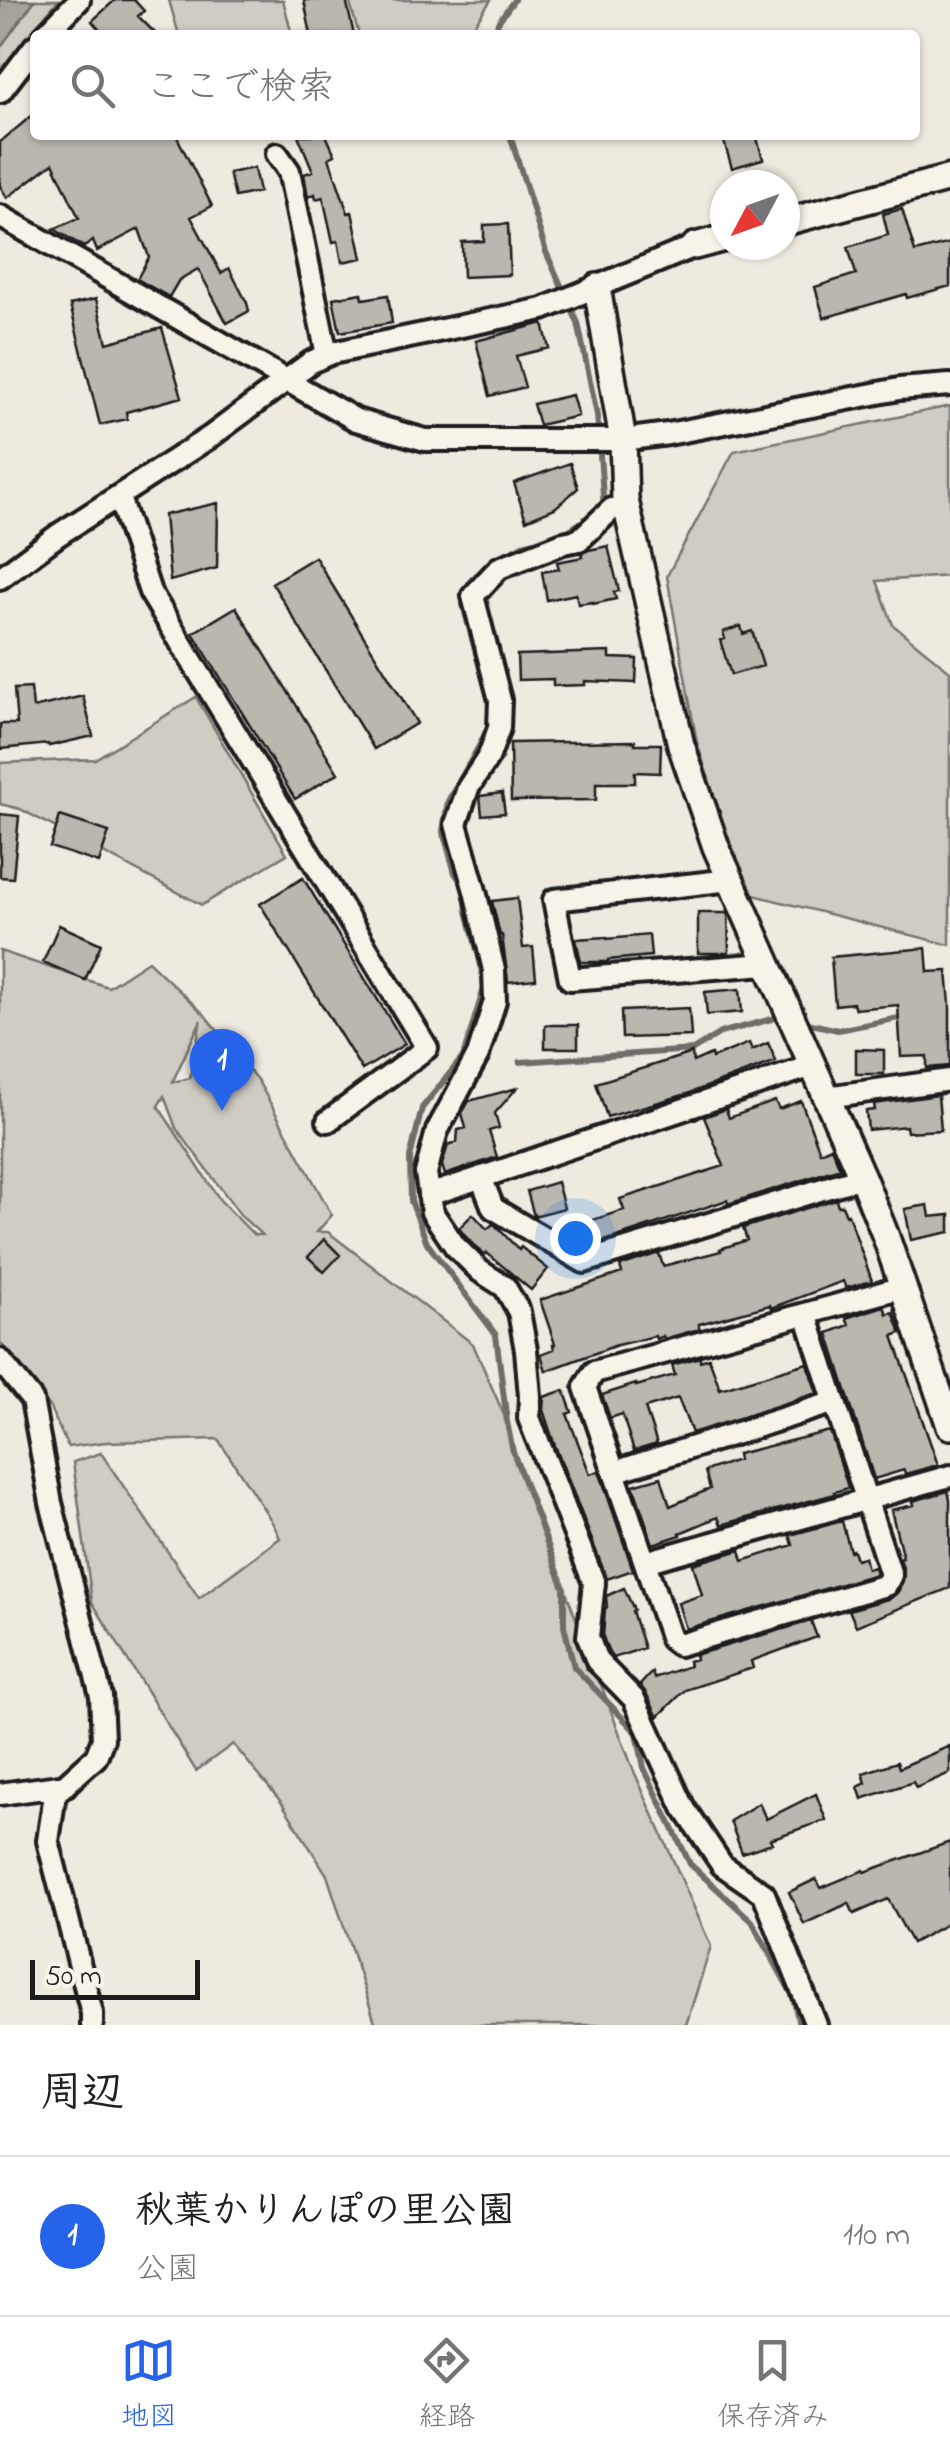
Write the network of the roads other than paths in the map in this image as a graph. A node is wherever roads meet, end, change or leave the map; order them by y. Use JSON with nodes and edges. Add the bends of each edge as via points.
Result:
{"nodes":[{"id":1,"x":79,"y":0,"type":"edge"},
{"id":2,"x":50,"y":30,"type":"edge"},
{"id":3,"x":30,"y":53,"type":"edge"},
{"id":4,"x":0,"y":92,"type":"edge"},
{"id":5,"x":277,"y":154,"type":"dead end"},
{"id":6,"x":950,"y":178,"type":"edge"},
{"id":7,"x":0,"y":216,"type":"edge"},
{"id":8,"x":800,"y":218,"type":"edge"},
{"id":9,"x":710,"y":242,"type":"edge"},
{"id":10,"x":695,"y":246,"type":"joint"},
{"id":11,"x":589,"y":290,"type":"junction"},
{"id":12,"x":327,"y":355,"type":"junction"},
{"id":13,"x":288,"y":380,"type":"junction"},
{"id":14,"x":950,"y":385,"type":"edge"},
{"id":15,"x":619,"y":440,"type":"junction"},
{"id":16,"x":119,"y":496,"type":"junction"},
{"id":17,"x":628,"y":508,"type":"junction"},
{"id":18,"x":0,"y":578,"type":"edge"},
{"id":19,"x":731,"y":880,"type":"junction"},
{"id":20,"x":768,"y":964,"type":"junction"},
{"id":21,"x":812,"y":1066,"type":"junction"},
{"id":22,"x":950,"y":1080,"type":"edge"},
{"id":23,"x":826,"y":1097,"type":"junction"},
{"id":24,"x":328,"y":1121,"type":"dead end"},
{"id":25,"x":481,"y":1177,"type":"junction"},
{"id":26,"x":862,"y":1177,"type":"junction"},
{"id":27,"x":430,"y":1195,"type":"junction"},
{"id":28,"x":903,"y":1287,"type":"junction"},
{"id":29,"x":806,"y":1314,"type":"junction"},
{"id":30,"x":0,"y":1360,"type":"edge"},
{"id":31,"x":835,"y":1402,"type":"junction"},
{"id":32,"x":950,"y":1426,"type":"edge"},
{"id":33,"x":614,"y":1472,"type":"junction"},
{"id":34,"x":950,"y":1476,"type":"edge"},
{"id":35,"x":867,"y":1500,"type":"junction"},
{"id":36,"x":645,"y":1562,"type":"junction"},
{"id":37,"x":66,"y":1785,"type":"junction"},
{"id":38,"x":0,"y":1794,"type":"edge"},
{"id":39,"x":92,"y":2025,"type":"edge"},
{"id":40,"x":816,"y":2025,"type":"edge"}],
"edges":[{"from":1,"to":2,"type":"street"},
{"from":3,"to":4,"type":"street"},
{"from":5,"to":12,"type":"street","via":[[289,171]]},
{"from":6,"to":8,"type":"street"},
{"from":7,"to":13,"type":"street"},
{"from":9,"to":10,"type":"street"},
{"from":10,"to":11,"type":"street"},
{"from":11,"to":12,"type":"street","via":[[552,306]]},
{"from":11,"to":15,"type":"street"},
{"from":12,"to":13,"type":"street"},
{"from":13,"to":15,"type":"street","via":[[356,420],[425,440]]},
{"from":13,"to":16,"type":"street"},
{"from":14,"to":15,"type":"street"},
{"from":15,"to":17,"type":"street"},
{"from":16,"to":18,"type":"street"},
{"from":16,"to":24,"type":"street","via":[[150,592],[427,1048]]},
{"from":17,"to":19,"type":"street","via":[[681,745]]},
{"from":17,"to":27,"type":"street","via":[[612,509],[579,540],[499,568],[474,596],[500,700],[498,728],[456,824],[494,970],[495,1001],[478,1054],[437,1131],[426,1173]]},
{"from":19,"to":20,"type":"street"},
{"from":19,"to":20,"type":"street","via":[[554,900],[570,980]]},
{"from":20,"to":21,"type":"street"},
{"from":21,"to":23,"type":"street"},
{"from":21,"to":25,"type":"street"},
{"from":22,"to":23,"type":"street"},
{"from":23,"to":26,"type":"street"},
{"from":25,"to":26,"type":"street","via":[[493,1208],[584,1262]]},
{"from":25,"to":27,"type":"street"},
{"from":26,"to":28,"type":"street"},
{"from":27,"to":40,"type":"street","via":[[432,1212],[456,1246],[505,1287],[519,1312],[529,1418],[594,1583],[588,1637],[597,1661],[634,1699],[684,1808],[722,1866],[764,1894]]},
{"from":28,"to":29,"type":"street"},
{"from":28,"to":32,"type":"street"},
{"from":29,"to":31,"type":"street"},
{"from":29,"to":33,"type":"street","via":[[594,1372],[585,1387]]},
{"from":30,"to":37,"type":"street","via":[[32,1400],[50,1503],[101,1696],[103,1739],[96,1757]]},
{"from":31,"to":33,"type":"street"},
{"from":31,"to":35,"type":"street"},
{"from":33,"to":36,"type":"street"},
{"from":34,"to":35,"type":"street"},
{"from":35,"to":36,"type":"street"},
{"from":35,"to":36,"type":"street","via":[[891,1576],[886,1585],[679,1645],[671,1639]]},
{"from":37,"to":38,"type":"street"},
{"from":37,"to":39,"type":"street","via":[[55,1794],[48,1841]]}]}
